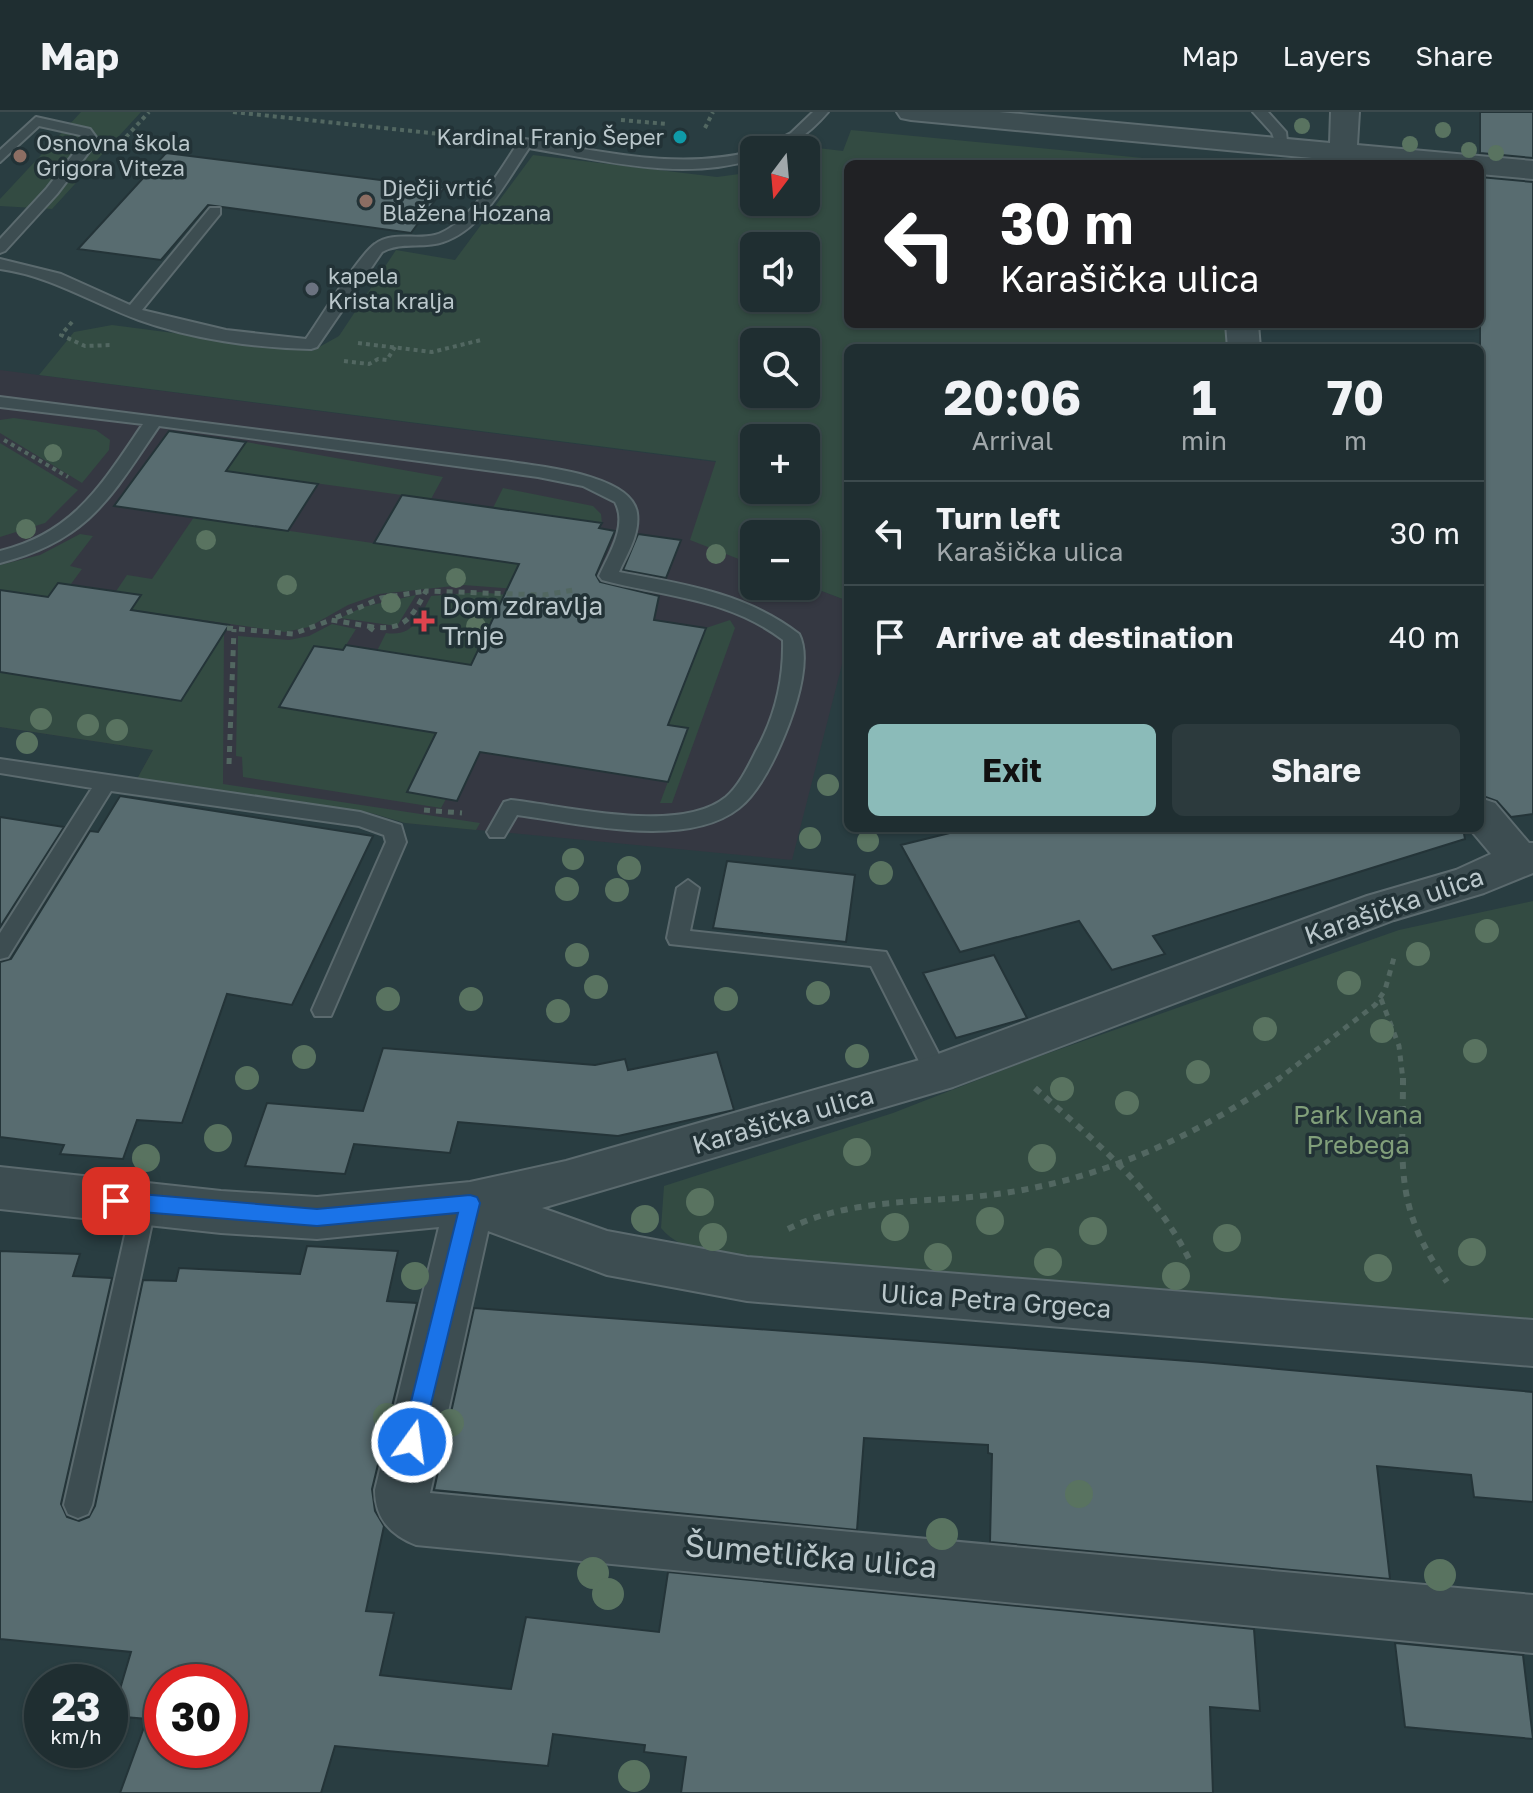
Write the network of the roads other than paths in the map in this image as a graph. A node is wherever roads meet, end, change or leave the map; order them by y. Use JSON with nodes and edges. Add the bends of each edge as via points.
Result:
{"nodes":[{"id":1,"x":821,"y":112,"type":"edge"},
{"id":2,"x":911,"y":112,"type":"edge"},
{"id":3,"x":1260,"y":112,"type":"edge"},
{"id":4,"x":1345,"y":112,"type":"edge"},
{"id":5,"x":41,"y":116,"type":"edge"},
{"id":6,"x":796,"y":136,"type":"edge"},
{"id":7,"x":1343,"y":153,"type":"junction"},
{"id":8,"x":1283,"y":156,"type":"edge"},
{"id":9,"x":0,"y":158,"type":"edge"},
{"id":10,"x":740,"y":160,"type":"edge"},
{"id":11,"x":1421,"y":160,"type":"edge"},
{"id":12,"x":1484,"y":165,"type":"edge"},
{"id":13,"x":1533,"y":170,"type":"edge"},
{"id":14,"x":215,"y":211,"type":"dead end"},
{"id":15,"x":0,"y":248,"type":"edge"},
{"id":16,"x":0,"y":264,"type":"edge"},
{"id":17,"x":133,"y":312,"type":"junction"},
{"id":18,"x":0,"y":402,"type":"edge"},
{"id":19,"x":154,"y":421,"type":"junction"},
{"id":20,"x":0,"y":557,"type":"edge"},
{"id":21,"x":0,"y":766,"type":"edge"},
{"id":22,"x":106,"y":783,"type":"junction"},
{"id":23,"x":1484,"y":817,"type":"edge"},
{"id":24,"x":497,"y":832,"type":"dead end"},
{"id":25,"x":1526,"y":859,"type":"edge"},
{"id":26,"x":688,"y":888,"type":"dead end"},
{"id":27,"x":0,"y":951,"type":"edge"},
{"id":28,"x":323,"y":1010,"type":"dead end"},
{"id":29,"x":937,"y":1074,"type":"junction"},
{"id":30,"x":0,"y":1188,"type":"edge"},
{"id":31,"x":470,"y":1203,"type":"junction"},
{"id":32,"x":144,"y":1204,"type":"junction"},
{"id":33,"x":1516,"y":1342,"type":"edge"},
{"id":34,"x":78,"y":1505,"type":"dead end"},
{"id":35,"x":1533,"y":1624,"type":"edge"}],
"edges":[{"from":1,"to":6,"type":"lane"},
{"from":2,"to":8,"type":"street"},
{"from":3,"to":8,"type":"lane","via":[[1279,132]]},
{"from":4,"to":7,"type":"street"},
{"from":5,"to":9,"type":"lane"},
{"from":5,"to":15,"type":"lane","via":[[85,132],[91,140]]},
{"from":7,"to":8,"type":"street"},
{"from":7,"to":11,"type":"street"},
{"from":10,"to":17,"type":"lane","via":[[691,166],[525,143],[456,230],[434,240],[393,241],[377,249],[318,338],[305,345],[161,323]]},
{"from":12,"to":13,"type":"street"},
{"from":14,"to":17,"type":"lane"},
{"from":16,"to":17,"type":"lane","via":[[43,271]]},
{"from":18,"to":19,"type":"lane"},
{"from":19,"to":20,"type":"lane","via":[[81,523],[57,540]]},
{"from":19,"to":24,"type":"lane","via":[[533,472],[598,486],[620,496],[629,509],[628,526],[608,576],[722,600],[775,622],[792,638],[795,667],[778,729],[731,804],[704,820],[648,823],[511,807]]},
{"from":21,"to":22,"type":"lane"},
{"from":22,"to":27,"type":"lane"},
{"from":22,"to":28,"type":"lane","via":[[360,819],[394,830],[396,842]]},
{"from":23,"to":25,"type":"street"},
{"from":25,"to":29,"type":"street","name":"Karašička ulica","via":[[1382,907]]},
{"from":26,"to":29,"type":"lane","via":[[678,938],[878,958]]},
{"from":29,"to":31,"type":"street","name":"Karašička ulica","via":[[566,1182]]},
{"from":30,"to":32,"type":"street","name":"Karašička ulica"},
{"from":31,"to":32,"type":"street","name":"Karašička ulica","via":[[317,1218]]},
{"from":31,"to":33,"type":"street","name":"Ulica Petra Grgeca","via":[[607,1253],[747,1279]]},
{"from":31,"to":35,"type":"street","name":"Šumetlička ulica","via":[[405,1469],[401,1497],[408,1514],[416,1518]]},
{"from":32,"to":34,"type":"lane"}]}
